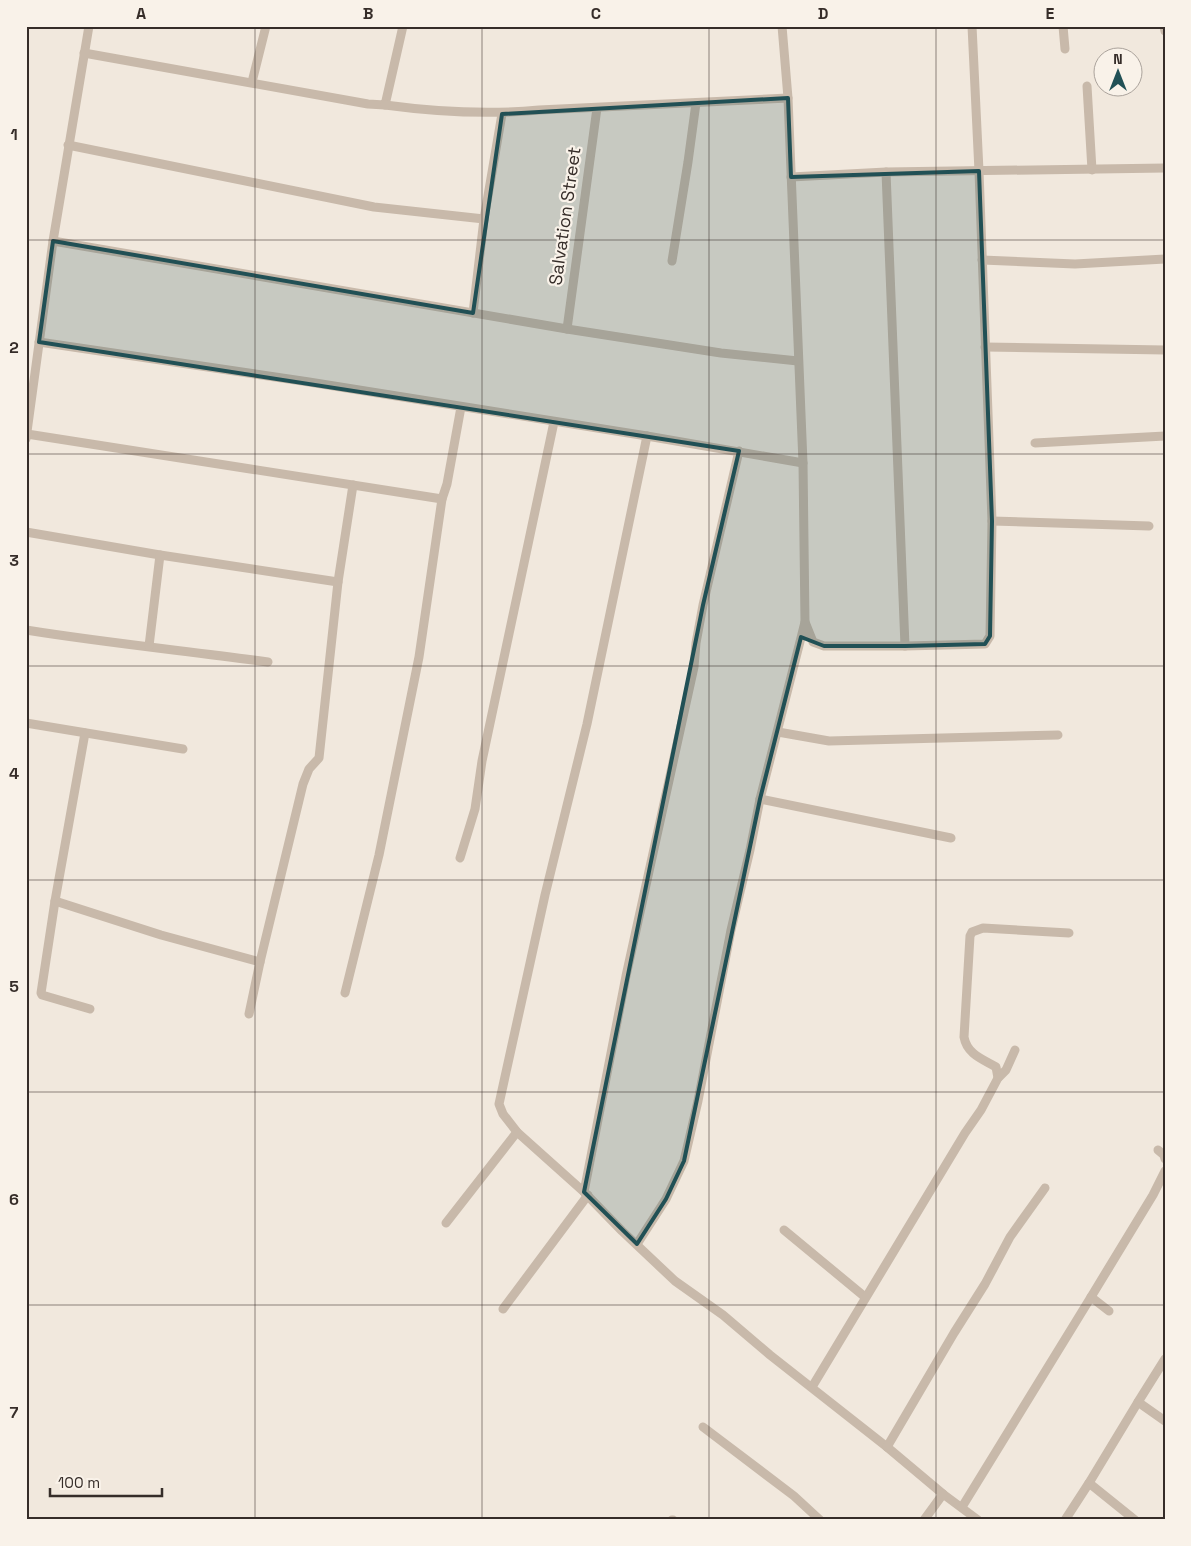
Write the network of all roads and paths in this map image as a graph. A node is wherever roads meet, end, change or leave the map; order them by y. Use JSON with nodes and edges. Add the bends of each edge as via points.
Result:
{"nodes":[{"id":1,"x":89,"y":26,"type":"edge"},
{"id":2,"x":266,"y":26,"type":"edge"},
{"id":3,"x":403,"y":26,"type":"edge"},
{"id":4,"x":782,"y":26,"type":"edge"},
{"id":5,"x":972,"y":26,"type":"edge"},
{"id":6,"x":1064,"y":26,"type":"edge"},
{"id":7,"x":1164,"y":26,"type":"edge"},
{"id":8,"x":1165,"y":31,"type":"edge"},
{"id":9,"x":1065,"y":49,"type":"dead end"},
{"id":10,"x":84,"y":53,"type":"junction"},
{"id":11,"x":252,"y":82,"type":"junction"},
{"id":12,"x":1088,"y":86,"type":"dead end"},
{"id":13,"x":788,"y":98,"type":"junction"},
{"id":14,"x":696,"y":103,"type":"junction"},
{"id":15,"x":385,"y":105,"type":"junction"},
{"id":16,"x":597,"y":108,"type":"junction"},
{"id":17,"x":502,"y":114,"type":"junction"},
{"id":18,"x":68,"y":146,"type":"junction"},
{"id":19,"x":1165,"y":168,"type":"edge"},
{"id":20,"x":979,"y":170,"type":"junction"},
{"id":21,"x":1092,"y":170,"type":"junction"},
{"id":22,"x":886,"y":172,"type":"junction"},
{"id":23,"x":791,"y":177,"type":"junction"},
{"id":24,"x":484,"y":219,"type":"junction"},
{"id":25,"x":53,"y":241,"type":"junction"},
{"id":26,"x":1165,"y":259,"type":"edge"},
{"id":27,"x":982,"y":260,"type":"junction"},
{"id":28,"x":672,"y":261,"type":"dead end"},
{"id":29,"x":473,"y":313,"type":"junction"},
{"id":30,"x":567,"y":328,"type":"junction"},
{"id":31,"x":39,"y":342,"type":"junction"},
{"id":32,"x":985,"y":347,"type":"junction"},
{"id":33,"x":1165,"y":350,"type":"edge"},
{"id":34,"x":798,"y":361,"type":"junction"},
{"id":35,"x":29,"y":395,"type":"edge"},
{"id":36,"x":461,"y":407,"type":"junction"},
{"id":37,"x":554,"y":422,"type":"junction"},
{"id":38,"x":27,"y":434,"type":"edge"},
{"id":39,"x":647,"y":436,"type":"junction"},
{"id":40,"x":1165,"y":436,"type":"edge"},
{"id":41,"x":26,"y":439,"type":"edge"},
{"id":42,"x":1036,"y":443,"type":"dead end"},
{"id":43,"x":739,"y":451,"type":"junction"},
{"id":44,"x":803,"y":463,"type":"junction"},
{"id":45,"x":353,"y":485,"type":"junction"},
{"id":46,"x":442,"y":499,"type":"junction"},
{"id":47,"x":992,"y":521,"type":"junction"},
{"id":48,"x":1149,"y":526,"type":"dead end"},
{"id":49,"x":26,"y":532,"type":"edge"},
{"id":50,"x":160,"y":555,"type":"junction"},
{"id":51,"x":338,"y":582,"type":"junction"},
{"id":52,"x":805,"y":622,"type":"junction"},
{"id":53,"x":26,"y":630,"type":"edge"},
{"id":54,"x":149,"y":646,"type":"junction"},
{"id":55,"x":905,"y":646,"type":"junction"},
{"id":56,"x":268,"y":662,"type":"dead end"},
{"id":57,"x":26,"y":723,"type":"edge"},
{"id":58,"x":778,"y":732,"type":"junction"},
{"id":59,"x":85,"y":733,"type":"junction"},
{"id":60,"x":1058,"y":735,"type":"dead end"},
{"id":61,"x":183,"y":749,"type":"dead end"},
{"id":62,"x":760,"y":799,"type":"junction"},
{"id":63,"x":951,"y":838,"type":"dead end"},
{"id":64,"x":460,"y":858,"type":"dead end"},
{"id":65,"x":55,"y":901,"type":"junction"},
{"id":66,"x":1069,"y":933,"type":"dead end"},
{"id":67,"x":260,"y":962,"type":"junction"},
{"id":68,"x":345,"y":993,"type":"dead end"},
{"id":69,"x":90,"y":1009,"type":"dead end"},
{"id":70,"x":250,"y":1014,"type":"dead end"},
{"id":71,"x":1015,"y":1050,"type":"dead end"},
{"id":72,"x":998,"y":1078,"type":"junction"},
{"id":73,"x":518,"y":1132,"type":"junction"},
{"id":74,"x":1158,"y":1150,"type":"dead end"},
{"id":75,"x":1165,"y":1159,"type":"edge"},
{"id":76,"x":1165,"y":1171,"type":"edge"},
{"id":77,"x":1045,"y":1188,"type":"dead end"},
{"id":78,"x":586,"y":1193,"type":"junction"},
{"id":79,"x":446,"y":1223,"type":"dead end"},
{"id":80,"x":784,"y":1230,"type":"dead end"},
{"id":81,"x":636,"y":1244,"type":"junction"},
{"id":82,"x":865,"y":1297,"type":"junction"},
{"id":83,"x":1091,"y":1297,"type":"junction"},
{"id":84,"x":503,"y":1309,"type":"dead end"},
{"id":85,"x":1108,"y":1311,"type":"dead end"},
{"id":86,"x":1165,"y":1358,"type":"edge"},
{"id":87,"x":812,"y":1387,"type":"junction"},
{"id":88,"x":1138,"y":1402,"type":"junction"},
{"id":89,"x":1165,"y":1421,"type":"edge"},
{"id":90,"x":703,"y":1428,"type":"dead end"},
{"id":91,"x":887,"y":1447,"type":"junction"},
{"id":92,"x":1089,"y":1483,"type":"junction"},
{"id":93,"x":943,"y":1494,"type":"junction"},
{"id":94,"x":962,"y":1507,"type":"junction"},
{"id":95,"x":820,"y":1520,"type":"edge"},
{"id":96,"x":924,"y":1520,"type":"edge"},
{"id":97,"x":978,"y":1520,"type":"edge"},
{"id":98,"x":1065,"y":1520,"type":"edge"},
{"id":99,"x":1135,"y":1520,"type":"edge"}],
"edges":[{"from":1,"to":10,"type":"street"},
{"from":2,"to":11,"type":"street"},
{"from":3,"to":15,"type":"street"},
{"from":4,"to":13,"type":"street"},
{"from":5,"to":20,"type":"street"},
{"from":6,"to":9,"type":"street"},
{"from":7,"to":8,"type":"street"},
{"from":10,"to":11,"type":"street"},
{"from":10,"to":18,"type":"street"},
{"from":11,"to":15,"type":"street"},
{"from":12,"to":21,"type":"street"},
{"from":13,"to":14,"type":"street"},
{"from":13,"to":23,"type":"street"},
{"from":14,"to":16,"type":"street"},
{"from":14,"to":28,"type":"street"},
{"from":15,"to":17,"type":"street"},
{"from":16,"to":17,"type":"street"},
{"from":16,"to":30,"type":"street","name":"Salvation Street"},
{"from":17,"to":24,"type":"street"},
{"from":18,"to":24,"type":"street","via":[[374,207]]},
{"from":18,"to":25,"type":"street"},
{"from":19,"to":21,"type":"street"},
{"from":20,"to":21,"type":"street"},
{"from":20,"to":22,"type":"street"},
{"from":20,"to":27,"type":"street"},
{"from":22,"to":23,"type":"street"},
{"from":22,"to":55,"type":"street"},
{"from":23,"to":34,"type":"street"},
{"from":24,"to":29,"type":"street"},
{"from":25,"to":29,"type":"street"},
{"from":25,"to":31,"type":"street"},
{"from":26,"to":27,"type":"street","via":[[1075,264]]},
{"from":27,"to":32,"type":"street"},
{"from":29,"to":30,"type":"street"},
{"from":30,"to":34,"type":"street"},
{"from":31,"to":35,"type":"street"},
{"from":31,"to":36,"type":"street"},
{"from":32,"to":33,"type":"street"},
{"from":32,"to":47,"type":"street"},
{"from":34,"to":44,"type":"street"},
{"from":35,"to":38,"type":"street"},
{"from":36,"to":37,"type":"street"},
{"from":36,"to":46,"type":"street"},
{"from":37,"to":39,"type":"street"},
{"from":37,"to":64,"type":"street","via":[[475,809]]},
{"from":38,"to":41,"type":"street"},
{"from":38,"to":45,"type":"street"},
{"from":39,"to":43,"type":"street"},
{"from":39,"to":73,"type":"street","via":[[587,724],[544,895],[500,1099],[503,1114]]},
{"from":40,"to":42,"type":"street"},
{"from":43,"to":44,"type":"street"},
{"from":43,"to":78,"type":"street","via":[[703,605],[694,667],[628,966]]},
{"from":44,"to":52,"type":"street"},
{"from":45,"to":46,"type":"street"},
{"from":45,"to":51,"type":"street"},
{"from":46,"to":68,"type":"street","via":[[419,658]]},
{"from":47,"to":48,"type":"street"},
{"from":47,"to":55,"type":"street","via":[[990,636],[985,644]]},
{"from":49,"to":50,"type":"street"},
{"from":50,"to":51,"type":"street"},
{"from":50,"to":54,"type":"street"},
{"from":51,"to":67,"type":"street","via":[[319,758],[302,784]]},
{"from":52,"to":55,"type":"street","via":[[813,642],[824,646]]},
{"from":52,"to":58,"type":"street"},
{"from":53,"to":54,"type":"street"},
{"from":54,"to":56,"type":"street"},
{"from":57,"to":59,"type":"street"},
{"from":58,"to":60,"type":"street","via":[[829,740]]},
{"from":58,"to":62,"type":"street"},
{"from":59,"to":61,"type":"street"},
{"from":59,"to":65,"type":"street"},
{"from":62,"to":63,"type":"street"},
{"from":62,"to":81,"type":"street","via":[[684,1161],[666,1199]]},
{"from":65,"to":67,"type":"street"},
{"from":65,"to":69,"type":"street","via":[[40,993]]},
{"from":66,"to":72,"type":"street","via":[[983,928],[970,936],[964,1036],[966,1046],[972,1052],[996,1067]]},
{"from":67,"to":70,"type":"street"},
{"from":71,"to":72,"type":"street","via":[[1006,1070]]},
{"from":72,"to":82,"type":"street"},
{"from":73,"to":78,"type":"street"},
{"from":73,"to":79,"type":"street"},
{"from":74,"to":75,"type":"street"},
{"from":76,"to":83,"type":"street"},
{"from":77,"to":91,"type":"street","via":[[1010,1237]]},
{"from":78,"to":81,"type":"street"},
{"from":78,"to":84,"type":"street"},
{"from":80,"to":82,"type":"street"},
{"from":81,"to":87,"type":"street","via":[[675,1281],[724,1315]]},
{"from":82,"to":87,"type":"street"},
{"from":83,"to":85,"type":"street"},
{"from":83,"to":94,"type":"street"},
{"from":86,"to":88,"type":"street"},
{"from":87,"to":91,"type":"street"},
{"from":88,"to":89,"type":"street"},
{"from":88,"to":92,"type":"street"},
{"from":90,"to":95,"type":"street","via":[[794,1496]]},
{"from":91,"to":93,"type":"street"},
{"from":92,"to":98,"type":"street"},
{"from":92,"to":99,"type":"street"},
{"from":93,"to":94,"type":"street"},
{"from":93,"to":96,"type":"street"},
{"from":94,"to":97,"type":"street"}]}
